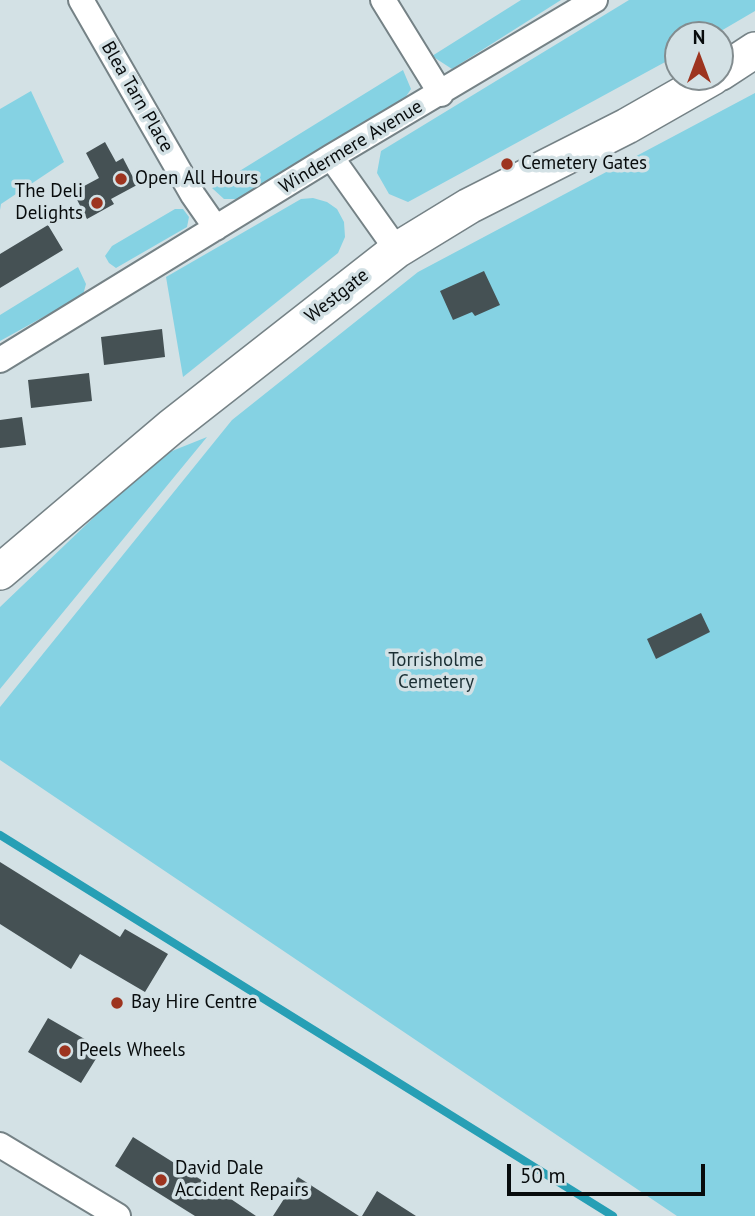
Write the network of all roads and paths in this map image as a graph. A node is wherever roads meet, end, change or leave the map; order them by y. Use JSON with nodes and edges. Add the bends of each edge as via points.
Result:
{"nodes":[{"id":1,"x":81,"y":0,"type":"edge"},
{"id":2,"x":383,"y":0,"type":"edge"},
{"id":3,"x":595,"y":0,"type":"edge"},
{"id":4,"x":755,"y":50,"type":"edge"},
{"id":5,"x":734,"y":64,"type":"edge"},
{"id":6,"x":688,"y":91,"type":"edge"},
{"id":7,"x":441,"y":94,"type":"junction"},
{"id":8,"x":331,"y":157,"type":"junction"},
{"id":9,"x":216,"y":228,"type":"junction"},
{"id":10,"x":397,"y":250,"type":"junction"},
{"id":11,"x":0,"y":360,"type":"edge"},
{"id":12,"x":0,"y":572,"type":"edge"},
{"id":13,"x":0,"y":1145,"type":"edge"},
{"id":14,"x":118,"y":1216,"type":"edge"}],
"edges":[{"from":1,"to":9,"type":"street","name":"Blea Tarn Place"},
{"from":2,"to":7,"type":"street"},
{"from":3,"to":7,"type":"street","name":"Windermere Avenue"},
{"from":4,"to":5,"type":"street"},
{"from":6,"to":10,"type":"street","name":"Westgate","via":[[469,206]]},
{"from":7,"to":8,"type":"street","name":"Windermere Avenue"},
{"from":8,"to":9,"type":"street","name":"Windermere Avenue"},
{"from":8,"to":10,"type":"street"},
{"from":9,"to":11,"type":"street","name":"Windermere Avenue"},
{"from":10,"to":12,"type":"street","name":"Westgate","via":[[171,427]]},
{"from":13,"to":14,"type":"street"}]}
